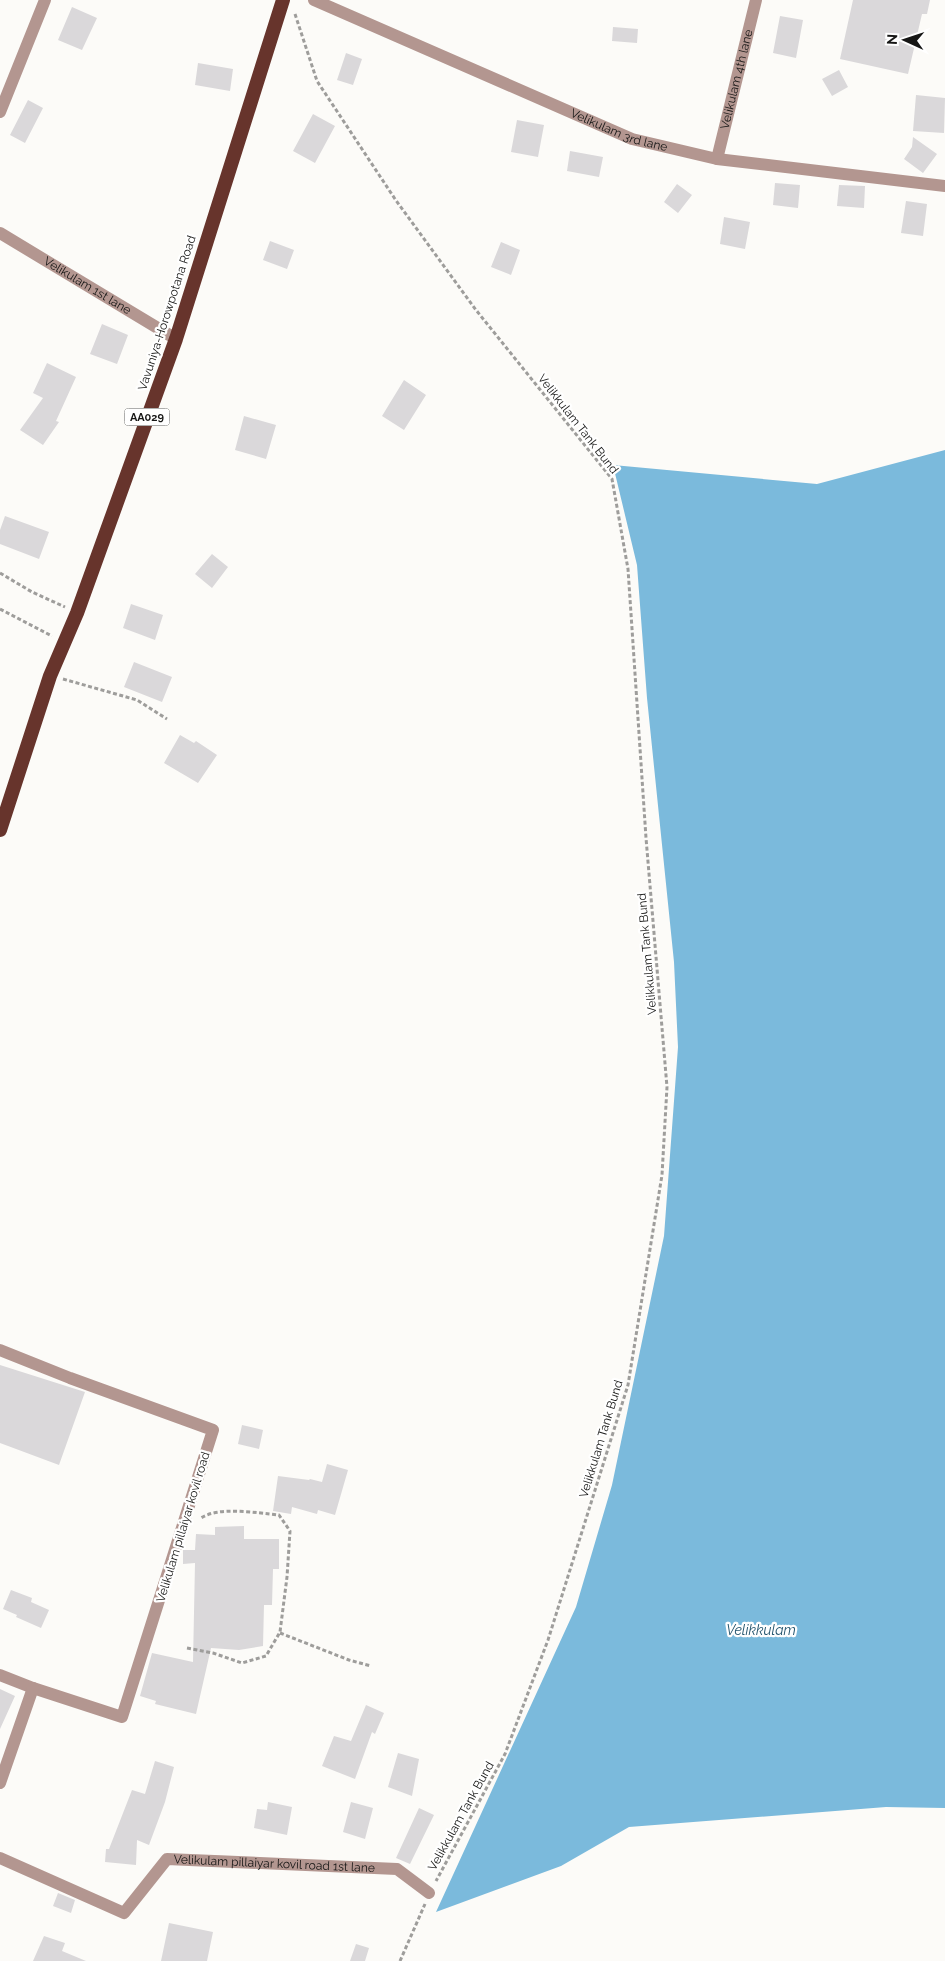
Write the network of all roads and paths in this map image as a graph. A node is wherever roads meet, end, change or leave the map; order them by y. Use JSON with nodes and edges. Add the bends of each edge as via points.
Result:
{"nodes":[{"id":1,"x":45,"y":0,"type":"edge"},
{"id":2,"x":314,"y":0,"type":"edge"},
{"id":3,"x":756,"y":0,"type":"edge"},
{"id":4,"x":288,"y":4,"type":"edge"},
{"id":5,"x":0,"y":112,"type":"edge"},
{"id":6,"x":717,"y":158,"type":"junction"},
{"id":7,"x":945,"y":186,"type":"edge"},
{"id":8,"x":0,"y":233,"type":"edge"},
{"id":9,"x":176,"y":339,"type":"junction"},
{"id":10,"x":0,"y":572,"type":"edge"},
{"id":11,"x":0,"y":609,"type":"edge"},
{"id":12,"x":77,"y":612,"type":"junction"},
{"id":13,"x":64,"y":642,"type":"junction"},
{"id":14,"x":50,"y":676,"type":"junction"},
{"id":15,"x":167,"y":719,"type":"dead end"},
{"id":16,"x":0,"y":830,"type":"edge"},
{"id":17,"x":0,"y":1350,"type":"edge"},
{"id":18,"x":196,"y":1521,"type":"dead end"},
{"id":19,"x":280,"y":1632,"type":"dead end"},
{"id":20,"x":187,"y":1648,"type":"dead end"},
{"id":21,"x":371,"y":1666,"type":"dead end"},
{"id":22,"x":0,"y":1675,"type":"edge"},
{"id":23,"x":33,"y":1688,"type":"junction"},
{"id":24,"x":0,"y":1783,"type":"edge"},
{"id":25,"x":0,"y":1858,"type":"edge"},
{"id":26,"x":430,"y":1893,"type":"junction"},
{"id":27,"x":400,"y":1961,"type":"edge"}],
"edges":[{"from":1,"to":5,"type":"street"},
{"from":2,"to":6,"type":"street","name":"Velikulam 3rd lane","via":[[632,139]]},
{"from":3,"to":6,"type":"street","name":"Velikulam 4th lane"},
{"from":4,"to":9,"type":"highway","name":"Vavuniya-Horowpotana Road","number":"AA029"},
{"from":4,"to":26,"type":"path","name":"Velikkulam Tank Bund","via":[[317,81],[395,199],[476,310],[612,479],[628,569],[667,1087],[662,1175],[628,1385],[548,1640],[505,1754]]},
{"from":6,"to":7,"type":"street","name":"Velikulam 3rd lane"},
{"from":8,"to":9,"type":"street","name":"Velikulam 1st lane"},
{"from":9,"to":12,"type":"highway","name":"Vavuniya-Horowpotana Road","number":"AA029"},
{"from":10,"to":12,"type":"path","via":[[32,592]]},
{"from":11,"to":13,"type":"path"},
{"from":12,"to":13,"type":"highway","name":"Vavuniya-Horowpotana Road","number":"AA029"},
{"from":13,"to":14,"type":"highway","name":"Vavuniya-Horowpotana Road","number":"AA029"},
{"from":14,"to":15,"type":"path","via":[[137,700]]},
{"from":14,"to":16,"type":"highway","name":"Vavuniya-Horowpotana Road","number":"AA029"},
{"from":17,"to":23,"type":"street","name":"Velikulam pillaiyar kovil road","via":[[213,1430],[122,1717]]},
{"from":18,"to":20,"type":"path","via":[[209,1512],[279,1516],[290,1531],[287,1576],[280,1632],[266,1656],[242,1663]]},
{"from":19,"to":21,"type":"path"},
{"from":22,"to":23,"type":"street","name":"Velikulam pillaiyar kovil road"},
{"from":23,"to":24,"type":"street"},
{"from":25,"to":26,"type":"street","name":"Velikulam pillaiyar kovil road 1st lane","via":[[124,1913],[167,1859],[397,1869]]},
{"from":26,"to":27,"type":"path","name":"Velikkulam Tank Bund"}]}
